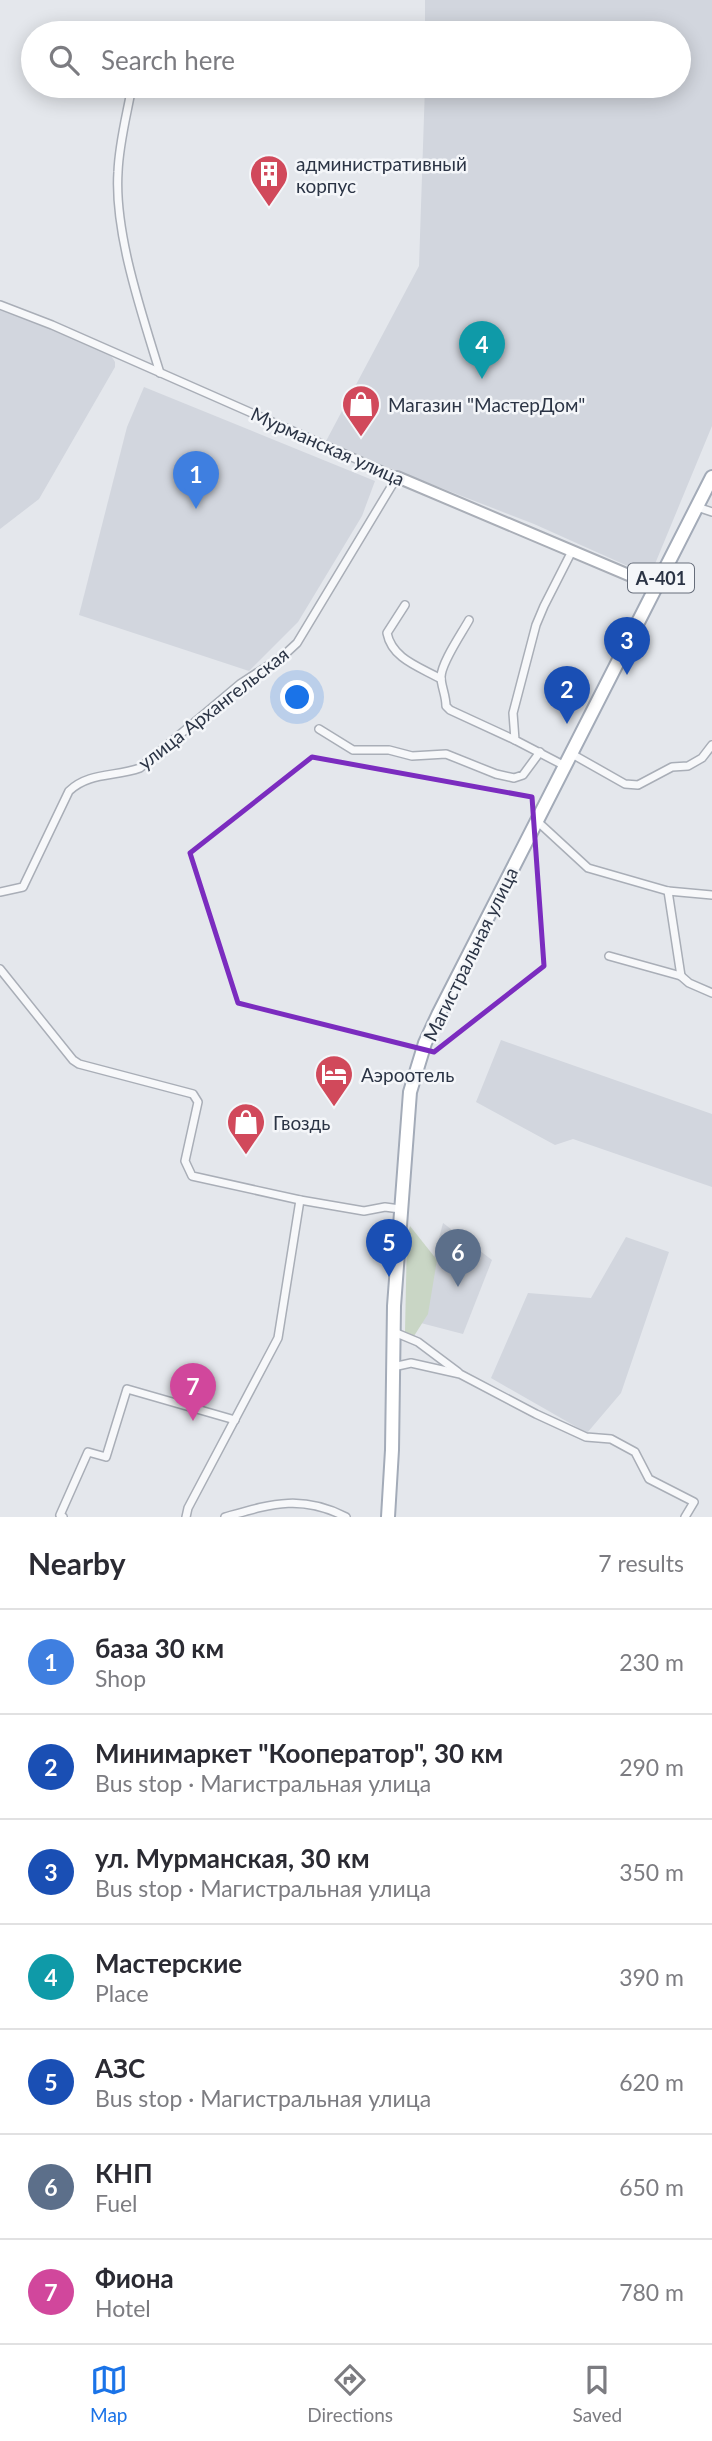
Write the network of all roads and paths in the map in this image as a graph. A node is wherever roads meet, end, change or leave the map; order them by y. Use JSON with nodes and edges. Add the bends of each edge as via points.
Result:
{"nodes":[{"id":1,"x":130,"y":98,"type":"edge"},
{"id":2,"x":0,"y":305,"type":"edge"},
{"id":3,"x":160,"y":373,"type":"junction"},
{"id":4,"x":397,"y":477,"type":"junction"},
{"id":5,"x":712,"y":477,"type":"edge"},
{"id":6,"x":697,"y":507,"type":"junction"},
{"id":7,"x":712,"y":512,"type":"edge"},
{"id":8,"x":572,"y":551,"type":"junction"},
{"id":9,"x":657,"y":587,"type":"junction"},
{"id":10,"x":405,"y":604,"type":"dead end"},
{"id":11,"x":469,"y":620,"type":"dead end"},
{"id":12,"x":441,"y":679,"type":"junction"},
{"id":13,"x":319,"y":729,"type":"dead end"},
{"id":14,"x":515,"y":740,"type":"junction"},
{"id":15,"x":712,"y":745,"type":"edge"},
{"id":16,"x":540,"y":752,"type":"junction"},
{"id":17,"x":568,"y":760,"type":"junction"},
{"id":18,"x":537,"y":821,"type":"junction"},
{"id":19,"x":668,"y":891,"type":"junction"},
{"id":20,"x":0,"y":892,"type":"edge"},
{"id":21,"x":712,"y":895,"type":"edge"},
{"id":22,"x":609,"y":956,"type":"dead end"},
{"id":23,"x":0,"y":969,"type":"edge"},
{"id":24,"x":681,"y":976,"type":"junction"},
{"id":25,"x":712,"y":993,"type":"edge"},
{"id":26,"x":300,"y":1200,"type":"junction"},
{"id":27,"x":400,"y":1209,"type":"junction"},
{"id":28,"x":394,"y":1332,"type":"junction"},
{"id":29,"x":393,"y":1367,"type":"junction"},
{"id":30,"x":460,"y":1374,"type":"junction"},
{"id":31,"x":235,"y":1420,"type":"junction"},
{"id":32,"x":62,"y":1516,"type":"edge"},
{"id":33,"x":186,"y":1517,"type":"edge"},
{"id":34,"x":225,"y":1517,"type":"edge"},
{"id":35,"x":346,"y":1517,"type":"edge"},
{"id":36,"x":388,"y":1517,"type":"edge"},
{"id":37,"x":685,"y":1517,"type":"edge"}],
"edges":[{"from":1,"to":3,"type":"street","via":[[118,171],[119,210],[137,296]]},
{"from":2,"to":3,"type":"street","name":"Мурманская улица"},
{"from":3,"to":4,"type":"street","name":"Мурманская улица"},
{"from":4,"to":8,"type":"street","name":"Мурманская улица"},
{"from":4,"to":20,"type":"street","name":"улица Архангельская","via":[[296,643],[140,768],[78,783],[69,791],[23,887]]},
{"from":5,"to":6,"type":"main road","name":"Магистральная улица","number":"А-401"},
{"from":6,"to":7,"type":"street"},
{"from":6,"to":9,"type":"main road","name":"Магистральная улица","number":"А-401"},
{"from":8,"to":9,"type":"street","name":"Мурманская улица"},
{"from":8,"to":14,"type":"street","via":[[536,625],[513,713]]},
{"from":9,"to":17,"type":"main road","name":"Магистральная улица","number":"А-401"},
{"from":10,"to":12,"type":"street","via":[[387,633],[390,645],[401,657]]},
{"from":11,"to":12,"type":"street"},
{"from":12,"to":14,"type":"street","via":[[450,710]]},
{"from":13,"to":16,"type":"street","via":[[353,750],[446,754],[514,778],[523,775]]},
{"from":14,"to":16,"type":"street"},
{"from":15,"to":17,"type":"street","via":[[688,766],[672,767],[638,785]]},
{"from":16,"to":17,"type":"street"},
{"from":17,"to":18,"type":"main road","name":"Магистральная улица","number":"А-401"},
{"from":18,"to":19,"type":"street","via":[[588,868]]},
{"from":18,"to":27,"type":"main road","name":"Магистральная улица","number":"А-401","via":[[422,1052],[410,1092]]},
{"from":19,"to":21,"type":"street"},
{"from":19,"to":24,"type":"street"},
{"from":22,"to":24,"type":"street"},
{"from":23,"to":26,"type":"street","via":[[79,1064],[193,1094],[198,1102],[185,1161],[192,1176]]},
{"from":24,"to":25,"type":"street"},
{"from":26,"to":27,"type":"street","via":[[364,1211]]},
{"from":26,"to":31,"type":"street","via":[[278,1338]]},
{"from":27,"to":28,"type":"main road","name":"Магистральная улица","number":"А-401"},
{"from":28,"to":29,"type":"main road","name":"Магистральная улица","number":"А-401"},
{"from":28,"to":30,"type":"street","via":[[418,1342]]},
{"from":29,"to":30,"type":"street","via":[[411,1363]]},
{"from":29,"to":36,"type":"main road","name":"Магистральная улица","number":"А-401"},
{"from":30,"to":37,"type":"street","via":[[536,1415],[586,1437],[611,1439],[635,1452],[649,1479],[694,1502]]},
{"from":31,"to":32,"type":"street","via":[[127,1388],[106,1457],[88,1452]]},
{"from":31,"to":33,"type":"street"},
{"from":34,"to":35,"type":"street","via":[[285,1502],[309,1503]]}]}
